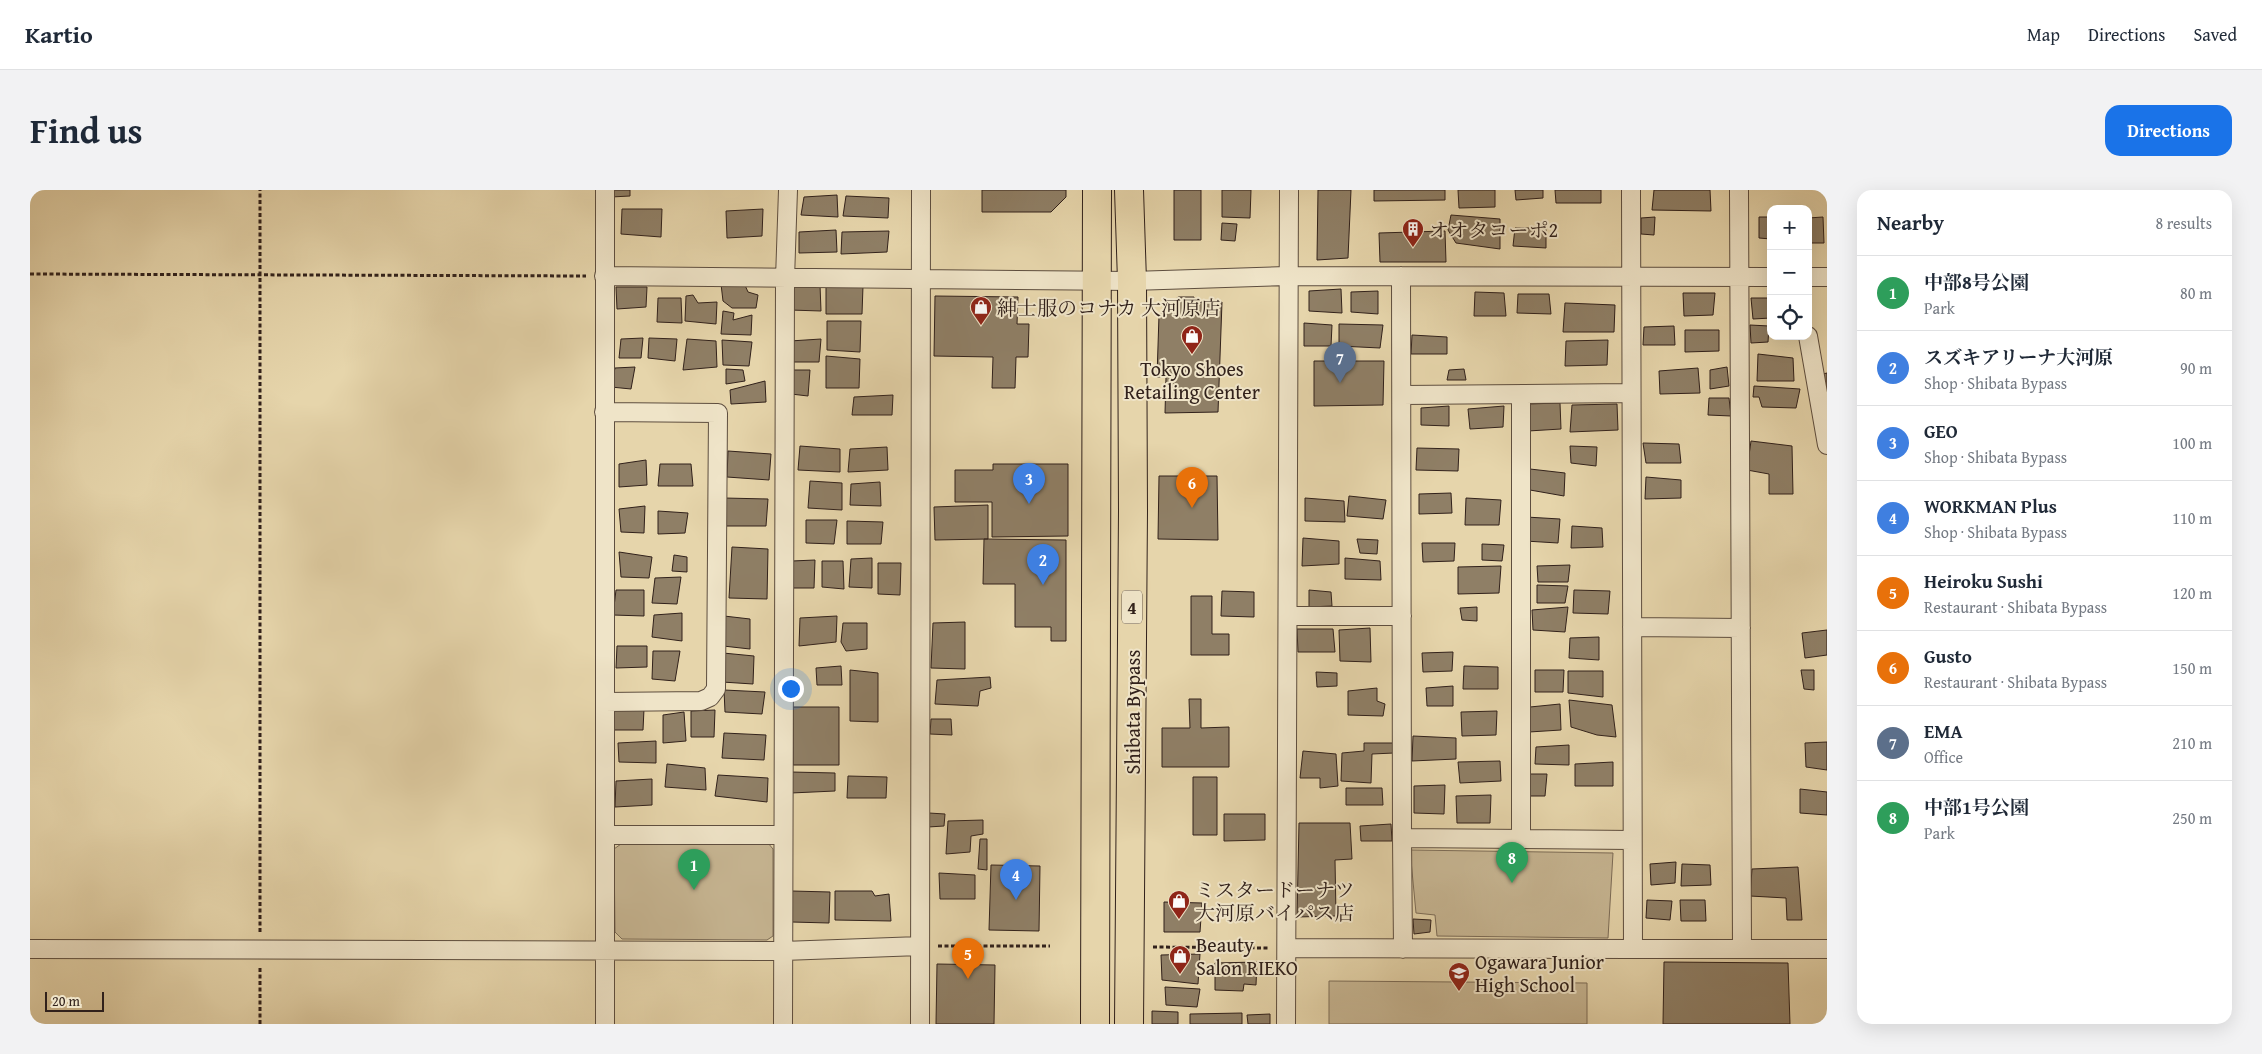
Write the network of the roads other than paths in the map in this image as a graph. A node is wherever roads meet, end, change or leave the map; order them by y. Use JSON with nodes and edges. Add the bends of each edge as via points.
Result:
{"nodes":[{"id":1,"x":605,"y":190,"type":"edge"},
{"id":2,"x":788,"y":190,"type":"edge"},
{"id":3,"x":921,"y":190,"type":"edge"},
{"id":4,"x":1097,"y":190,"type":"edge"},
{"id":5,"x":1129,"y":190,"type":"edge"},
{"id":6,"x":1289,"y":190,"type":"edge"},
{"id":7,"x":1631,"y":190,"type":"edge"},
{"id":8,"x":1739,"y":190,"type":"edge"},
{"id":9,"x":604,"y":276,"type":"junction"},
{"id":10,"x":1287,"y":276,"type":"junction"},
{"id":11,"x":1401,"y":276,"type":"junction"},
{"id":12,"x":1631,"y":276,"type":"junction"},
{"id":13,"x":1741,"y":277,"type":"junction"},
{"id":14,"x":1767,"y":277,"type":"edge"},
{"id":15,"x":1812,"y":277,"type":"edge"},
{"id":16,"x":1827,"y":277,"type":"edge"},
{"id":17,"x":785,"y":279,"type":"junction"},
{"id":18,"x":921,"y":279,"type":"junction"},
{"id":19,"x":1098,"y":281,"type":"junction"},
{"id":20,"x":1132,"y":281,"type":"junction"},
{"id":21,"x":1809,"y":340,"type":"edge"},
{"id":22,"x":1631,"y":393,"type":"junction"},
{"id":23,"x":1520,"y":394,"type":"junction"},
{"id":24,"x":1402,"y":395,"type":"junction"},
{"id":25,"x":604,"y":412,"type":"junction"},
{"id":26,"x":1827,"y":445,"type":"edge"},
{"id":27,"x":1288,"y":616,"type":"junction"},
{"id":28,"x":1402,"y":616,"type":"junction"},
{"id":29,"x":1632,"y":626,"type":"junction"},
{"id":30,"x":1741,"y":628,"type":"junction"},
{"id":31,"x":605,"y":702,"type":"junction"},
{"id":32,"x":605,"y":835,"type":"junction"},
{"id":33,"x":783,"y":835,"type":"junction"},
{"id":34,"x":1402,"y":838,"type":"junction"},
{"id":35,"x":1521,"y":839,"type":"junction"},
{"id":36,"x":1632,"y":840,"type":"junction"},
{"id":37,"x":920,"y":946,"type":"junction"},
{"id":38,"x":1287,"y":948,"type":"junction"},
{"id":39,"x":30,"y":949,"type":"edge"},
{"id":40,"x":605,"y":949,"type":"junction"},
{"id":41,"x":1403,"y":949,"type":"junction"},
{"id":42,"x":1633,"y":949,"type":"junction"},
{"id":43,"x":1742,"y":949,"type":"junction"},
{"id":44,"x":1827,"y":950,"type":"edge"},
{"id":45,"x":783,"y":951,"type":"junction"},
{"id":46,"x":606,"y":1024,"type":"edge"},
{"id":47,"x":783,"y":1024,"type":"edge"},
{"id":48,"x":920,"y":1024,"type":"edge"},
{"id":49,"x":1095,"y":1024,"type":"edge"},
{"id":50,"x":1130,"y":1024,"type":"edge"},
{"id":51,"x":1286,"y":1024,"type":"edge"}],
"edges":[{"from":1,"to":9,"type":"street"},
{"from":2,"to":17,"type":"street"},
{"from":3,"to":18,"type":"street"},
{"from":4,"to":19,"type":"highway","name":"Shibata Bypass","number":"4"},
{"from":5,"to":20,"type":"highway","name":"Shibata Bypass","number":"4"},
{"from":6,"to":10,"type":"street"},
{"from":7,"to":12,"type":"street"},
{"from":8,"to":13,"type":"street"},
{"from":9,"to":17,"type":"street"},
{"from":9,"to":25,"type":"street"},
{"from":10,"to":11,"type":"street"},
{"from":10,"to":20,"type":"street"},
{"from":10,"to":27,"type":"street"},
{"from":11,"to":12,"type":"street"},
{"from":11,"to":24,"type":"street"},
{"from":12,"to":13,"type":"street"},
{"from":12,"to":22,"type":"street"},
{"from":13,"to":14,"type":"street"},
{"from":13,"to":30,"type":"street"},
{"from":15,"to":16,"type":"street"},
{"from":17,"to":18,"type":"street"},
{"from":17,"to":33,"type":"street"},
{"from":18,"to":19,"type":"street"},
{"from":18,"to":37,"type":"street"},
{"from":19,"to":20,"type":"street"},
{"from":19,"to":49,"type":"highway","name":"Shibata Bypass","number":"4"},
{"from":20,"to":50,"type":"highway","name":"Shibata Bypass","number":"4"},
{"from":21,"to":26,"type":"street"},
{"from":22,"to":23,"type":"street"},
{"from":22,"to":29,"type":"street"},
{"from":23,"to":24,"type":"street"},
{"from":23,"to":35,"type":"street"},
{"from":24,"to":28,"type":"street"},
{"from":25,"to":31,"type":"street"},
{"from":25,"to":31,"type":"street","via":[[718,413],[716,689],[701,701]]},
{"from":27,"to":28,"type":"street"},
{"from":27,"to":38,"type":"street"},
{"from":28,"to":34,"type":"street"},
{"from":29,"to":30,"type":"street"},
{"from":29,"to":36,"type":"street"},
{"from":30,"to":43,"type":"street"},
{"from":31,"to":32,"type":"street"},
{"from":32,"to":33,"type":"street"},
{"from":32,"to":40,"type":"street"},
{"from":33,"to":45,"type":"street"},
{"from":34,"to":35,"type":"street"},
{"from":34,"to":41,"type":"street"},
{"from":35,"to":36,"type":"street"},
{"from":36,"to":42,"type":"street"},
{"from":37,"to":45,"type":"street"},
{"from":37,"to":48,"type":"street"},
{"from":38,"to":41,"type":"street"},
{"from":38,"to":51,"type":"street"},
{"from":39,"to":40,"type":"street"},
{"from":40,"to":45,"type":"street"},
{"from":40,"to":46,"type":"street"},
{"from":41,"to":42,"type":"street"},
{"from":42,"to":43,"type":"street"},
{"from":43,"to":44,"type":"street"},
{"from":45,"to":47,"type":"street"}]}
